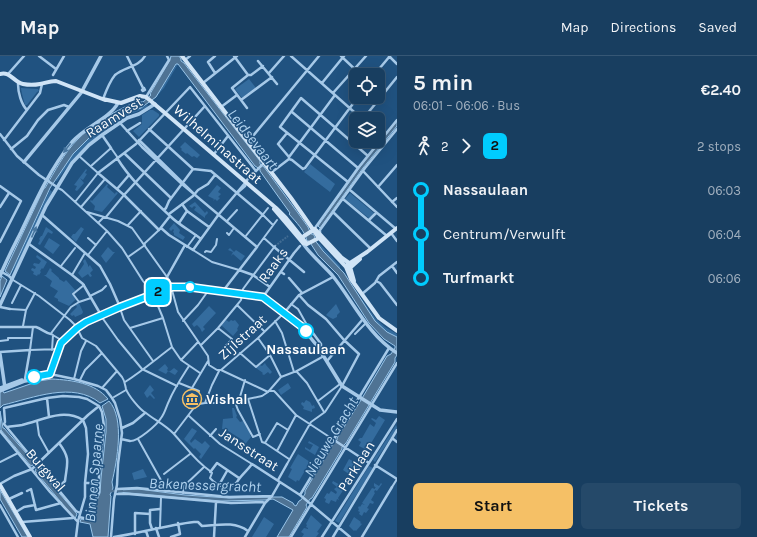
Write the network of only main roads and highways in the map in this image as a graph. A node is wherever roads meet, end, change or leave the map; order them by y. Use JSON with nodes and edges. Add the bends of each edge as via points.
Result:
{"nodes":[{"id":1,"x":184,"y":58,"type":"edge"},
{"id":2,"x":42,"y":85,"type":"junction"},
{"id":3,"x":269,"y":206,"type":"junction"},
{"id":4,"x":397,"y":228,"type":"edge"},
{"id":5,"x":311,"y":237,"type":"junction"},
{"id":6,"x":348,"y":266,"type":"junction"},
{"id":7,"x":397,"y":331,"type":"edge"},
{"id":8,"x":0,"y":484,"type":"edge"},
{"id":9,"x":30,"y":537,"type":"edge"}],
"edges":[{"from":1,"to":5,"type":"main road","via":[[248,142],[261,165],[272,172],[297,206]]},
{"from":2,"to":2,"type":"main road","via":[[22,84],[8,75],[24,86]]},
{"from":2,"to":3,"type":"main road","name":"Wilhelminastraat","via":[[52,81],[123,105],[139,99],[149,99],[246,181]]},
{"from":3,"to":5,"type":"main road"},
{"from":3,"to":5,"type":"main road","via":[[283,222]]},
{"from":4,"to":6,"type":"main road"},
{"from":5,"to":6,"type":"main road"},
{"from":5,"to":6,"type":"main road","via":[[342,258]]},
{"from":6,"to":7,"type":"main road","via":[[348,274],[379,318]]},
{"from":8,"to":9,"type":"main road"}]}
